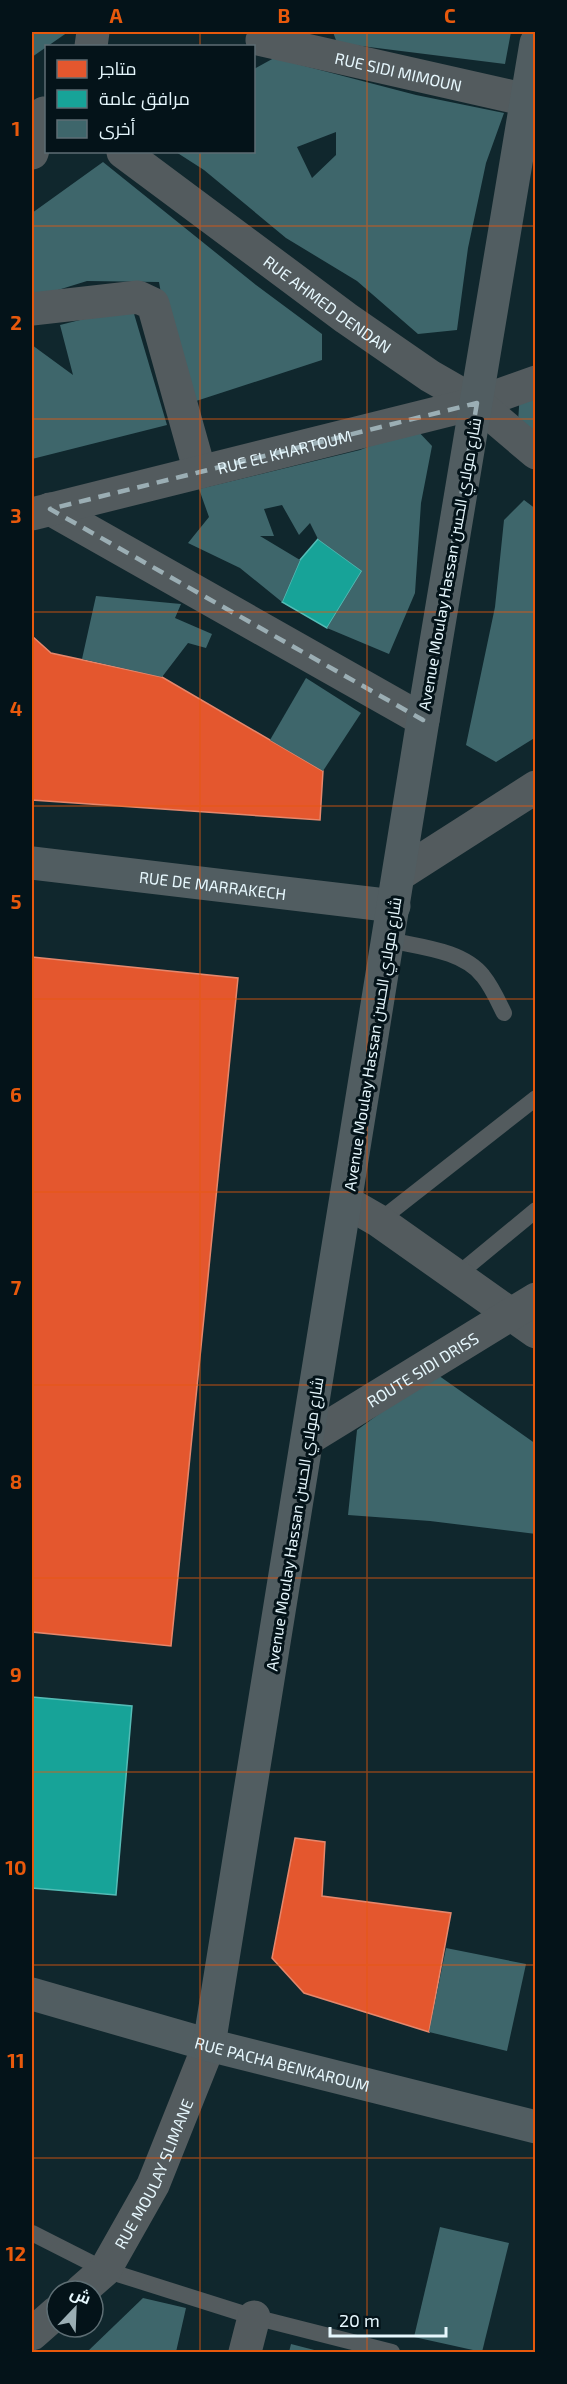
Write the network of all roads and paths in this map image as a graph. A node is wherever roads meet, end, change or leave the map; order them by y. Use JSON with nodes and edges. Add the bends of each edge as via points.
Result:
{"nodes":[{"id":1,"x":258,"y":39,"type":"edge"},
{"id":2,"x":536,"y":43,"type":"edge"},
{"id":3,"x":531,"y":101,"type":"edge"},
{"id":4,"x":41,"y":113,"type":"edge"},
{"id":5,"x":32,"y":153,"type":"edge"},
{"id":6,"x":124,"y":153,"type":"edge"},
{"id":7,"x":32,"y":309,"type":"edge"},
{"id":8,"x":536,"y":382,"type":"edge"},
{"id":9,"x":477,"y":403,"type":"junction"},
{"id":10,"x":536,"y":453,"type":"edge"},
{"id":11,"x":200,"y":472,"type":"junction"},
{"id":12,"x":41,"y":512,"type":"edge"},
{"id":13,"x":423,"y":720,"type":"junction"},
{"id":14,"x":536,"y":787,"type":"edge"},
{"id":15,"x":32,"y":863,"type":"edge"},
{"id":16,"x":400,"y":874,"type":"junction"},
{"id":17,"x":394,"y":906,"type":"junction"},
{"id":18,"x":389,"y":940,"type":"junction"},
{"id":19,"x":504,"y":1013,"type":"dead end"},
{"id":20,"x":536,"y":1098,"type":"edge"},
{"id":21,"x":346,"y":1202,"type":"junction"},
{"id":22,"x":536,"y":1210,"type":"edge"},
{"id":23,"x":379,"y":1221,"type":"junction"},
{"id":24,"x":456,"y":1276,"type":"junction"},
{"id":25,"x":527,"y":1315,"type":"edge"},
{"id":26,"x":308,"y":1439,"type":"junction"},
{"id":27,"x":32,"y":1994,"type":"edge"},
{"id":28,"x":209,"y":2045,"type":"junction"},
{"id":29,"x":536,"y":2127,"type":"edge"},
{"id":30,"x":32,"y":2233,"type":"edge"},
{"id":31,"x":90,"y":2279,"type":"edge"},
{"id":32,"x":94,"y":2279,"type":"edge"},
{"id":33,"x":105,"y":2284,"type":"edge"},
{"id":34,"x":254,"y":2317,"type":"junction"},
{"id":35,"x":45,"y":2323,"type":"edge"},
{"id":36,"x":32,"y":2334,"type":"edge"},
{"id":37,"x":245,"y":2352,"type":"edge"},
{"id":38,"x":392,"y":2352,"type":"edge"}],
"edges":[{"from":1,"to":3,"type":"street","name":"RUE SIDI MIMOUN"},
{"from":2,"to":3,"type":"main road","name":"Avenue Moulay Hassan شارع مولاي الحسن"},
{"from":3,"to":9,"type":"main road","name":"Avenue Moulay Hassan شارع مولاي الحسن"},
{"from":4,"to":5,"type":"street"},
{"from":6,"to":9,"type":"street","name":"RUE AHMED DENDAN","via":[[346,318]]},
{"from":7,"to":11,"type":"street","via":[[138,297],[153,304]]},
{"from":8,"to":9,"type":"street","name":"RUE EL KHARTOUM"},
{"from":9,"to":10,"type":"street","name":"RUE AHMED DENDAN"},
{"from":9,"to":11,"type":"street","name":"RUE EL KHARTOUM"},
{"from":9,"to":13,"type":"main road","name":"Avenue Moulay Hassan شارع مولاي الحسن"},
{"from":11,"to":12,"type":"street","name":"RUE EL KHARTOUM"},
{"from":12,"to":13,"type":"street"},
{"from":13,"to":16,"type":"main road","name":"Avenue Moulay Hassan شارع مولاي الحسن"},
{"from":14,"to":16,"type":"street"},
{"from":15,"to":17,"type":"main road","name":"RUE DE MARRAKECH"},
{"from":16,"to":17,"type":"main road","name":"Avenue Moulay Hassan شارع مولاي الحسن"},
{"from":17,"to":18,"type":"main road","name":"Avenue Moulay Hassan شارع مولاي الحسن"},
{"from":18,"to":19,"type":"lane","via":[[453,955],[470,964],[483,975]]},
{"from":18,"to":21,"type":"main road","name":"Avenue Moulay Hassan شارع مولاي الحسن"},
{"from":20,"to":23,"type":"lane"},
{"from":21,"to":23,"type":"street"},
{"from":21,"to":26,"type":"main road","name":"Avenue Moulay Hassan شارع مولاي الحسن"},
{"from":22,"to":24,"type":"lane"},
{"from":23,"to":24,"type":"street"},
{"from":24,"to":25,"type":"street"},
{"from":25,"to":26,"type":"street","name":"ROUTE SIDI DRISS"},
{"from":26,"to":28,"type":"main road","name":"Avenue Moulay Hassan شارع مولاي الحسن"},
{"from":27,"to":28,"type":"main road","name":"RUE PACHA BENKAROUM"},
{"from":28,"to":29,"type":"main road","name":"RUE PACHA BENKAROUM"},
{"from":28,"to":32,"type":"street","name":"RUE MOULAY SLIMANE","via":[[153,2185]]},
{"from":30,"to":31,"type":"lane"},
{"from":33,"to":34,"type":"lane"},
{"from":34,"to":37,"type":"street"},
{"from":34,"to":38,"type":"lane"},
{"from":35,"to":36,"type":"street"}]}
